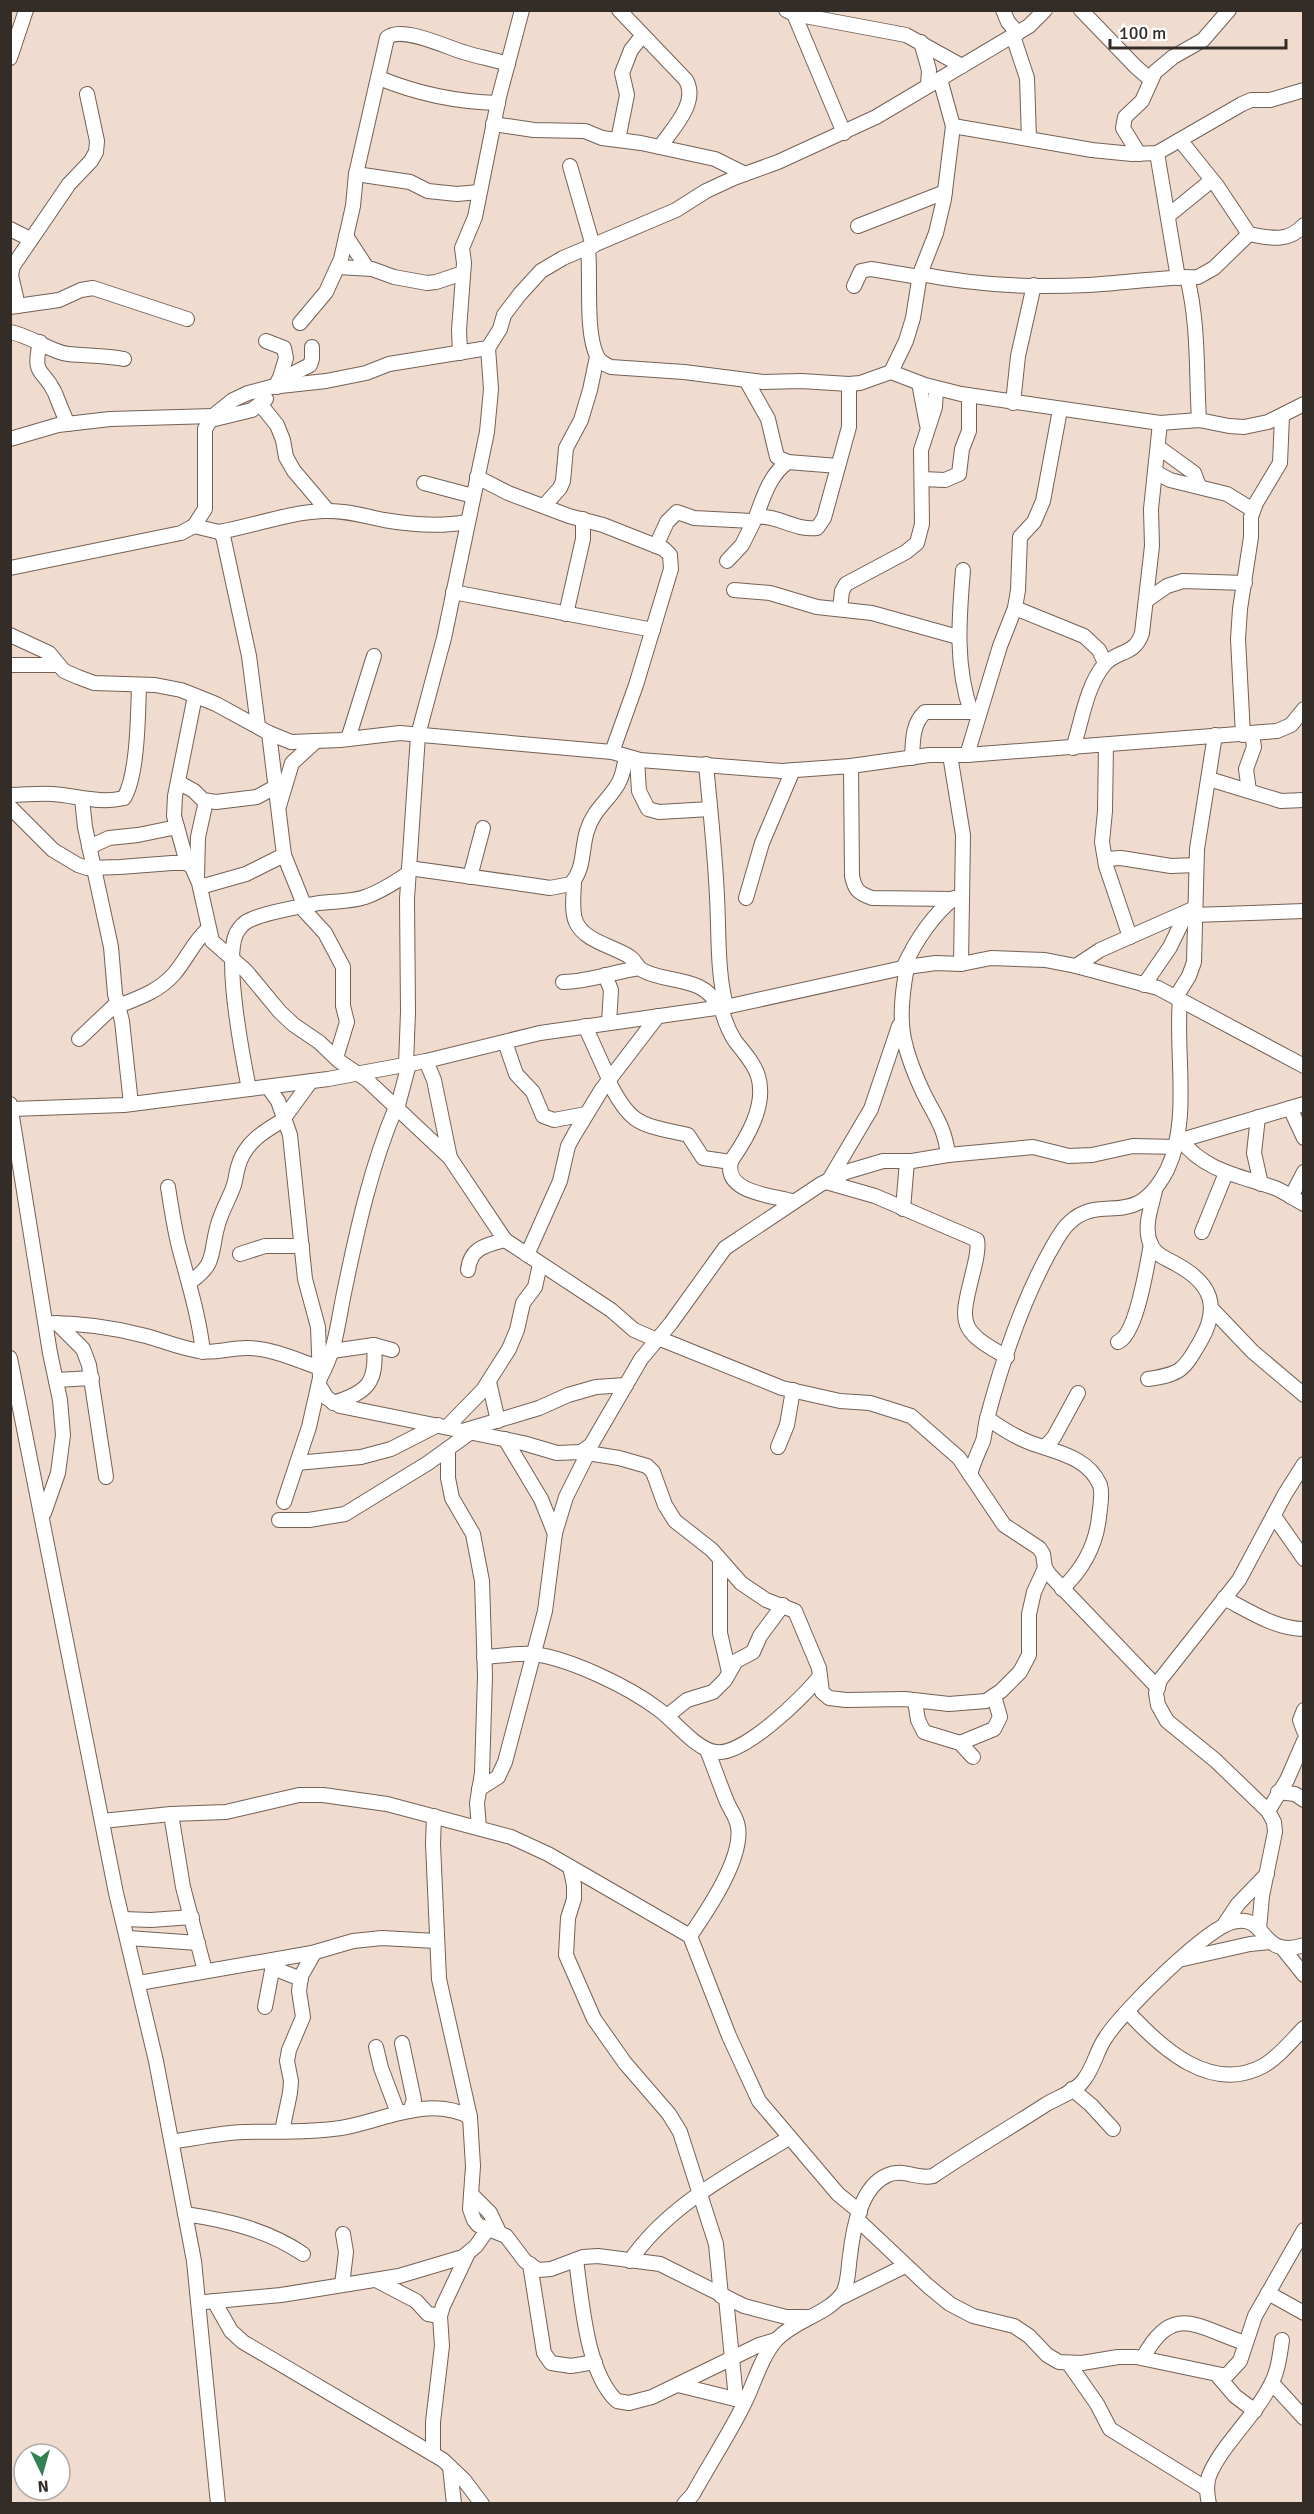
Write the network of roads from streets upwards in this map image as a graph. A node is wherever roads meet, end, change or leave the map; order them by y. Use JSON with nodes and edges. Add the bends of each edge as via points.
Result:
{"nodes":[{"id":1,"x":26,"y":10,"type":"edge"},
{"id":2,"x":522,"y":10,"type":"edge"},
{"id":3,"x":619,"y":10,"type":"edge"},
{"id":4,"x":1003,"y":10,"type":"edge"},
{"id":5,"x":1045,"y":10,"type":"edge"},
{"id":6,"x":1081,"y":10,"type":"edge"},
{"id":7,"x":1229,"y":10,"type":"edge"},
{"id":8,"x":790,"y":12,"type":"edge"},
{"id":9,"x":1016,"y":34,"type":"junction"},
{"id":10,"x":642,"y":36,"type":"junction"},
{"id":11,"x":921,"y":42,"type":"junction"},
{"id":12,"x":10,"y":58,"type":"edge"},
{"id":13,"x":508,"y":64,"type":"junction"},
{"id":14,"x":962,"y":66,"type":"junction"},
{"id":15,"x":379,"y":78,"type":"junction"},
{"id":16,"x":1151,"y":80,"type":"junction"},
{"id":17,"x":934,"y":82,"type":"junction"},
{"id":18,"x":1304,"y":90,"type":"edge"},
{"id":19,"x":87,"y":94,"type":"dead end"},
{"id":20,"x":498,"y":103,"type":"junction"},
{"id":21,"x":493,"y":124,"type":"junction"},
{"id":22,"x":953,"y":126,"type":"junction"},
{"id":23,"x":843,"y":133,"type":"junction"},
{"id":24,"x":1029,"y":139,"type":"junction"},
{"id":25,"x":618,"y":140,"type":"junction"},
{"id":26,"x":1180,"y":140,"type":"junction"},
{"id":27,"x":660,"y":147,"type":"junction"},
{"id":28,"x":1157,"y":153,"type":"junction"},
{"id":29,"x":1139,"y":154,"type":"junction"},
{"id":30,"x":570,"y":166,"type":"dead end"},
{"id":31,"x":356,"y":174,"type":"junction"},
{"id":32,"x":745,"y":174,"type":"junction"},
{"id":33,"x":1212,"y":180,"type":"junction"},
{"id":34,"x":479,"y":192,"type":"junction"},
{"id":35,"x":945,"y":192,"type":"junction"},
{"id":36,"x":1169,"y":215,"type":"junction"},
{"id":37,"x":1304,"y":225,"type":"edge"},
{"id":38,"x":858,"y":226,"type":"dead end"},
{"id":39,"x":10,"y":229,"type":"edge"},
{"id":40,"x":1249,"y":234,"type":"junction"},
{"id":41,"x":346,"y":236,"type":"junction"},
{"id":42,"x":30,"y":239,"type":"junction"},
{"id":43,"x":591,"y":247,"type":"junction"},
{"id":44,"x":338,"y":267,"type":"junction"},
{"id":45,"x":367,"y":268,"type":"junction"},
{"id":46,"x":463,"y":273,"type":"junction"},
{"id":47,"x":920,"y":275,"type":"junction"},
{"id":48,"x":1183,"y":278,"type":"junction"},
{"id":49,"x":11,"y":285,"type":"edge"},
{"id":50,"x":1034,"y":285,"type":"junction"},
{"id":51,"x":854,"y":286,"type":"dead end"},
{"id":52,"x":14,"y":307,"type":"edge"},
{"id":53,"x":187,"y":319,"type":"dead end"},
{"id":54,"x":300,"y":323,"type":"dead end"},
{"id":55,"x":10,"y":332,"type":"edge"},
{"id":56,"x":266,"y":341,"type":"dead end"},
{"id":57,"x":40,"y":342,"type":"junction"},
{"id":58,"x":312,"y":347,"type":"dead end"},
{"id":59,"x":488,"y":348,"type":"junction"},
{"id":60,"x":460,"y":353,"type":"junction"},
{"id":61,"x":597,"y":357,"type":"junction"},
{"id":62,"x":124,"y":359,"type":"dead end"},
{"id":63,"x":312,"y":362,"type":"junction"},
{"id":64,"x":891,"y":372,"type":"junction"},
{"id":65,"x":746,"y":380,"type":"junction"},
{"id":66,"x":326,"y":381,"type":"junction"},
{"id":67,"x":919,"y":383,"type":"junction"},
{"id":68,"x":849,"y":384,"type":"junction"},
{"id":69,"x":278,"y":385,"type":"junction"},
{"id":70,"x":936,"y":388,"type":"junction"},
{"id":71,"x":969,"y":396,"type":"junction"},
{"id":72,"x":1013,"y":403,"type":"junction"},
{"id":73,"x":260,"y":404,"type":"junction"},
{"id":74,"x":1304,"y":404,"type":"edge"},
{"id":75,"x":1059,"y":410,"type":"junction"},
{"id":76,"x":1282,"y":416,"type":"junction"},
{"id":77,"x":212,"y":418,"type":"junction"},
{"id":78,"x":1198,"y":420,"type":"junction"},
{"id":79,"x":1160,"y":423,"type":"junction"},
{"id":80,"x":68,"y":424,"type":"junction"},
{"id":81,"x":928,"y":427,"type":"junction"},
{"id":82,"x":10,"y":439,"type":"edge"},
{"id":83,"x":1158,"y":447,"type":"junction"},
{"id":84,"x":788,"y":462,"type":"junction"},
{"id":85,"x":838,"y":466,"type":"junction"},
{"id":86,"x":1155,"y":472,"type":"junction"},
{"id":87,"x":477,"y":477,"type":"junction"},
{"id":88,"x":922,"y":479,"type":"junction"},
{"id":89,"x":424,"y":483,"type":"dead end"},
{"id":90,"x":1199,"y":486,"type":"junction"},
{"id":91,"x":473,"y":496,"type":"junction"},
{"id":92,"x":544,"y":506,"type":"junction"},
{"id":93,"x":205,"y":509,"type":"junction"},
{"id":94,"x":1253,"y":510,"type":"junction"},
{"id":95,"x":328,"y":511,"type":"junction"},
{"id":96,"x":583,"y":519,"type":"junction"},
{"id":97,"x":754,"y":519,"type":"junction"},
{"id":98,"x":467,"y":522,"type":"junction"},
{"id":99,"x":194,"y":526,"type":"junction"},
{"id":100,"x":221,"y":531,"type":"junction"},
{"id":101,"x":656,"y":546,"type":"junction"},
{"id":102,"x":727,"y":561,"type":"dead end"},
{"id":103,"x":10,"y":568,"type":"edge"},
{"id":104,"x":963,"y":570,"type":"dead end"},
{"id":105,"x":1148,"y":582,"type":"junction"},
{"id":106,"x":1176,"y":583,"type":"junction"},
{"id":107,"x":1245,"y":583,"type":"junction"},
{"id":108,"x":734,"y":590,"type":"dead end"},
{"id":109,"x":453,"y":592,"type":"junction"},
{"id":110,"x":1147,"y":600,"type":"junction"},
{"id":111,"x":1015,"y":608,"type":"junction"},
{"id":112,"x":840,"y":609,"type":"junction"},
{"id":113,"x":566,"y":614,"type":"junction"},
{"id":114,"x":653,"y":630,"type":"junction"},
{"id":115,"x":10,"y":635,"type":"edge"},
{"id":116,"x":958,"y":637,"type":"junction"},
{"id":117,"x":374,"y":656,"type":"dead end"},
{"id":118,"x":1105,"y":663,"type":"junction"},
{"id":119,"x":10,"y":665,"type":"edge"},
{"id":120,"x":57,"y":665,"type":"junction"},
{"id":121,"x":139,"y":685,"type":"junction"},
{"id":122,"x":195,"y":696,"type":"junction"},
{"id":123,"x":1304,"y":709,"type":"edge"},
{"id":124,"x":975,"y":712,"type":"junction"},
{"id":125,"x":263,"y":730,"type":"junction"},
{"id":126,"x":1247,"y":734,"type":"junction"},
{"id":127,"x":418,"y":735,"type":"junction"},
{"id":128,"x":1215,"y":735,"type":"junction"},
{"id":129,"x":348,"y":739,"type":"junction"},
{"id":130,"x":315,"y":742,"type":"junction"},
{"id":131,"x":1106,"y":745,"type":"junction"},
{"id":132,"x":1073,"y":748,"type":"junction"},
{"id":133,"x":612,"y":752,"type":"junction"},
{"id":134,"x":950,"y":755,"type":"junction"},
{"id":135,"x":968,"y":755,"type":"junction"},
{"id":136,"x":632,"y":758,"type":"junction"},
{"id":137,"x":912,"y":758,"type":"junction"},
{"id":138,"x":706,"y":764,"type":"junction"},
{"id":139,"x":850,"y":766,"type":"junction"},
{"id":140,"x":793,"y":770,"type":"junction"},
{"id":141,"x":1209,"y":779,"type":"junction"},
{"id":142,"x":177,"y":782,"type":"junction"},
{"id":143,"x":274,"y":787,"type":"junction"},
{"id":144,"x":1249,"y":791,"type":"junction"},
{"id":145,"x":10,"y":795,"type":"edge"},
{"id":146,"x":82,"y":799,"type":"junction"},
{"id":147,"x":1304,"y":800,"type":"edge"},
{"id":148,"x":206,"y":801,"type":"junction"},
{"id":149,"x":10,"y":807,"type":"edge"},
{"id":150,"x":710,"y":809,"type":"junction"},
{"id":151,"x":278,"y":810,"type":"junction"},
{"id":152,"x":177,"y":827,"type":"junction"},
{"id":153,"x":483,"y":828,"type":"dead end"},
{"id":154,"x":89,"y":847,"type":"junction"},
{"id":155,"x":284,"y":855,"type":"junction"},
{"id":156,"x":1105,"y":859,"type":"junction"},
{"id":157,"x":187,"y":863,"type":"junction"},
{"id":158,"x":1196,"y":865,"type":"junction"},
{"id":159,"x":95,"y":867,"type":"junction"},
{"id":160,"x":409,"y":871,"type":"junction"},
{"id":161,"x":470,"y":876,"type":"junction"},
{"id":162,"x":574,"y":880,"type":"junction"},
{"id":163,"x":199,"y":882,"type":"junction"},
{"id":164,"x":957,"y":895,"type":"junction"},
{"id":165,"x":746,"y":898,"type":"dead end"},
{"id":166,"x":303,"y":907,"type":"junction"},
{"id":167,"x":1304,"y":911,"type":"edge"},
{"id":168,"x":1192,"y":912,"type":"junction"},
{"id":169,"x":208,"y":929,"type":"junction"},
{"id":170,"x":1131,"y":938,"type":"junction"},
{"id":171,"x":233,"y":961,"type":"junction"},
{"id":172,"x":961,"y":964,"type":"junction"},
{"id":173,"x":1076,"y":966,"type":"junction"},
{"id":174,"x":905,"y":967,"type":"junction"},
{"id":175,"x":639,"y":968,"type":"junction"},
{"id":176,"x":605,"y":975,"type":"junction"},
{"id":177,"x":563,"y":982,"type":"dead end"},
{"id":178,"x":1144,"y":985,"type":"junction"},
{"id":179,"x":1178,"y":998,"type":"junction"},
{"id":180,"x":118,"y":1005,"type":"junction"},
{"id":181,"x":722,"y":1007,"type":"junction"},
{"id":182,"x":658,"y":1016,"type":"junction"},
{"id":183,"x":901,"y":1021,"type":"junction"},
{"id":184,"x":609,"y":1023,"type":"junction"},
{"id":185,"x":585,"y":1026,"type":"junction"},
{"id":186,"x":79,"y":1039,"type":"dead end"},
{"id":187,"x":505,"y":1042,"type":"junction"},
{"id":188,"x":336,"y":1058,"type":"junction"},
{"id":189,"x":426,"y":1061,"type":"junction"},
{"id":190,"x":408,"y":1065,"type":"junction"},
{"id":191,"x":1304,"y":1066,"type":"edge"},
{"id":192,"x":357,"y":1073,"type":"junction"},
{"id":193,"x":609,"y":1079,"type":"junction"},
{"id":194,"x":311,"y":1081,"type":"junction"},
{"id":195,"x":268,"y":1087,"type":"junction"},
{"id":196,"x":249,"y":1089,"type":"junction"},
{"id":197,"x":131,"y":1104,"type":"junction"},
{"id":198,"x":1297,"y":1106,"type":"edge"},
{"id":199,"x":11,"y":1107,"type":"edge"},
{"id":200,"x":396,"y":1108,"type":"junction"},
{"id":201,"x":586,"y":1114,"type":"junction"},
{"id":202,"x":1258,"y":1117,"type":"junction"},
{"id":203,"x":284,"y":1119,"type":"junction"},
{"id":204,"x":1304,"y":1138,"type":"edge"},
{"id":205,"x":1178,"y":1143,"type":"junction"},
{"id":206,"x":948,"y":1155,"type":"junction"},
{"id":207,"x":1254,"y":1155,"type":"junction"},
{"id":208,"x":450,"y":1158,"type":"junction"},
{"id":209,"x":907,"y":1161,"type":"junction"},
{"id":210,"x":731,"y":1162,"type":"junction"},
{"id":211,"x":1304,"y":1172,"type":"edge"},
{"id":212,"x":1231,"y":1174,"type":"junction"},
{"id":213,"x":827,"y":1181,"type":"junction"},
{"id":214,"x":1261,"y":1185,"type":"junction"},
{"id":215,"x":168,"y":1187,"type":"dead end"},
{"id":216,"x":1155,"y":1191,"type":"junction"},
{"id":217,"x":1291,"y":1197,"type":"junction"},
{"id":218,"x":792,"y":1201,"type":"junction"},
{"id":219,"x":1304,"y":1204,"type":"edge"},
{"id":220,"x":903,"y":1209,"type":"junction"},
{"id":221,"x":1202,"y":1232,"type":"dead end"},
{"id":222,"x":505,"y":1240,"type":"junction"},
{"id":223,"x":1151,"y":1244,"type":"junction"},
{"id":224,"x":302,"y":1246,"type":"junction"},
{"id":225,"x":240,"y":1254,"type":"dead end"},
{"id":226,"x":527,"y":1255,"type":"junction"},
{"id":227,"x":540,"y":1263,"type":"junction"},
{"id":228,"x":468,"y":1270,"type":"dead end"},
{"id":229,"x":190,"y":1282,"type":"junction"},
{"id":230,"x":1211,"y":1308,"type":"junction"},
{"id":231,"x":52,"y":1323,"type":"junction"},
{"id":232,"x":89,"y":1324,"type":"junction"},
{"id":233,"x":658,"y":1339,"type":"junction"},
{"id":234,"x":1118,"y":1342,"type":"dead end"},
{"id":235,"x":374,"y":1345,"type":"junction"},
{"id":236,"x":392,"y":1350,"type":"dead end"},
{"id":237,"x":332,"y":1351,"type":"junction"},
{"id":238,"x":203,"y":1352,"type":"junction"},
{"id":239,"x":1007,"y":1357,"type":"junction"},
{"id":240,"x":10,"y":1358,"type":"edge"},
{"id":241,"x":87,"y":1360,"type":"junction"},
{"id":242,"x":320,"y":1377,"type":"junction"},
{"id":243,"x":92,"y":1378,"type":"junction"},
{"id":244,"x":1148,"y":1379,"type":"dead end"},
{"id":245,"x":56,"y":1380,"type":"junction"},
{"id":246,"x":489,"y":1382,"type":"junction"},
{"id":247,"x":626,"y":1385,"type":"junction"},
{"id":248,"x":793,"y":1390,"type":"junction"},
{"id":249,"x":1078,"y":1393,"type":"dead end"},
{"id":250,"x":1304,"y":1395,"type":"edge"},
{"id":251,"x":333,"y":1403,"type":"junction"},
{"id":252,"x":987,"y":1418,"type":"junction"},
{"id":253,"x":497,"y":1421,"type":"junction"},
{"id":254,"x":442,"y":1426,"type":"junction"},
{"id":255,"x":468,"y":1431,"type":"junction"},
{"id":256,"x":505,"y":1439,"type":"junction"},
{"id":257,"x":778,"y":1447,"type":"dead end"},
{"id":258,"x":1045,"y":1447,"type":"junction"},
{"id":259,"x":448,"y":1449,"type":"junction"},
{"id":260,"x":584,"y":1453,"type":"junction"},
{"id":261,"x":297,"y":1463,"type":"junction"},
{"id":262,"x":1304,"y":1464,"type":"edge"},
{"id":263,"x":970,"y":1475,"type":"junction"},
{"id":264,"x":106,"y":1477,"type":"dead end"},
{"id":265,"x":284,"y":1502,"type":"dead end"},
{"id":266,"x":43,"y":1515,"type":"junction"},
{"id":267,"x":1274,"y":1516,"type":"junction"},
{"id":268,"x":279,"y":1520,"type":"dead end"},
{"id":269,"x":555,"y":1534,"type":"junction"},
{"id":270,"x":1304,"y":1559,"type":"edge"},
{"id":271,"x":720,"y":1560,"type":"junction"},
{"id":272,"x":1045,"y":1568,"type":"junction"},
{"id":273,"x":1062,"y":1589,"type":"junction"},
{"id":274,"x":1224,"y":1598,"type":"junction"},
{"id":275,"x":783,"y":1605,"type":"junction"},
{"id":276,"x":1304,"y":1629,"type":"edge"},
{"id":277,"x":532,"y":1654,"type":"junction"},
{"id":278,"x":484,"y":1657,"type":"junction"},
{"id":279,"x":729,"y":1672,"type":"junction"},
{"id":280,"x":820,"y":1676,"type":"junction"},
{"id":281,"x":1158,"y":1688,"type":"junction"},
{"id":282,"x":994,"y":1696,"type":"junction"},
{"id":283,"x":915,"y":1701,"type":"junction"},
{"id":284,"x":1304,"y":1710,"type":"edge"},
{"id":285,"x":667,"y":1716,"type":"junction"},
{"id":286,"x":1304,"y":1731,"type":"edge"},
{"id":287,"x":1304,"y":1741,"type":"edge"},
{"id":288,"x":960,"y":1743,"type":"junction"},
{"id":289,"x":707,"y":1750,"type":"junction"},
{"id":290,"x":973,"y":1757,"type":"dead end"},
{"id":291,"x":479,"y":1789,"type":"junction"},
{"id":292,"x":1278,"y":1792,"type":"junction"},
{"id":293,"x":1304,"y":1800,"type":"edge"},
{"id":294,"x":1268,"y":1810,"type":"junction"},
{"id":295,"x":171,"y":1814,"type":"junction"},
{"id":296,"x":434,"y":1816,"type":"junction"},
{"id":297,"x":102,"y":1821,"type":"junction"},
{"id":298,"x":479,"y":1828,"type":"junction"},
{"id":299,"x":570,"y":1867,"type":"junction"},
{"id":300,"x":1267,"y":1874,"type":"junction"},
{"id":301,"x":192,"y":1917,"type":"junction"},
{"id":302,"x":123,"y":1919,"type":"junction"},
{"id":303,"x":1224,"y":1925,"type":"junction"},
{"id":304,"x":1259,"y":1929,"type":"junction"},
{"id":305,"x":690,"y":1936,"type":"junction"},
{"id":306,"x":128,"y":1938,"type":"junction"},
{"id":307,"x":436,"y":1941,"type":"junction"},
{"id":308,"x":1270,"y":1942,"type":"junction"},
{"id":309,"x":198,"y":1943,"type":"junction"},
{"id":310,"x":1304,"y":1945,"type":"edge"},
{"id":311,"x":1284,"y":1950,"type":"junction"},
{"id":312,"x":314,"y":1953,"type":"junction"},
{"id":313,"x":1181,"y":1960,"type":"junction"},
{"id":314,"x":274,"y":1964,"type":"junction"},
{"id":315,"x":205,"y":1971,"type":"junction"},
{"id":316,"x":1304,"y":1975,"type":"edge"},
{"id":317,"x":301,"y":1979,"type":"junction"},
{"id":318,"x":138,"y":1983,"type":"junction"},
{"id":319,"x":265,"y":2007,"type":"dead end"},
{"id":320,"x":1128,"y":2012,"type":"junction"},
{"id":321,"x":1304,"y":2028,"type":"edge"},
{"id":322,"x":402,"y":2043,"type":"dead end"},
{"id":323,"x":376,"y":2047,"type":"dead end"},
{"id":324,"x":411,"y":2086,"type":"junction"},
{"id":325,"x":1072,"y":2090,"type":"junction"},
{"id":326,"x":427,"y":2108,"type":"junction"},
{"id":327,"x":404,"y":2112,"type":"junction"},
{"id":328,"x":470,"y":2117,"type":"junction"},
{"id":329,"x":1113,"y":2129,"type":"dead end"},
{"id":330,"x":282,"y":2131,"type":"junction"},
{"id":331,"x":789,"y":2138,"type":"junction"},
{"id":332,"x":172,"y":2142,"type":"junction"},
{"id":333,"x":701,"y":2194,"type":"junction"},
{"id":334,"x":185,"y":2214,"type":"junction"},
{"id":335,"x":859,"y":2216,"type":"junction"},
{"id":336,"x":1304,"y":2230,"type":"edge"},
{"id":337,"x":494,"y":2231,"type":"junction"},
{"id":338,"x":343,"y":2234,"type":"dead end"},
{"id":339,"x":468,"y":2253,"type":"junction"},
{"id":340,"x":303,"y":2254,"type":"dead end"},
{"id":341,"x":576,"y":2260,"type":"junction"},
{"id":342,"x":630,"y":2261,"type":"junction"},
{"id":343,"x":530,"y":2264,"type":"junction"},
{"id":344,"x":905,"y":2266,"type":"junction"},
{"id":345,"x":376,"y":2280,"type":"junction"},
{"id":346,"x":342,"y":2285,"type":"junction"},
{"id":347,"x":1268,"y":2293,"type":"junction"},
{"id":348,"x":724,"y":2297,"type":"junction"},
{"id":349,"x":840,"y":2298,"type":"junction"},
{"id":350,"x":214,"y":2301,"type":"junction"},
{"id":351,"x":197,"y":2302,"type":"junction"},
{"id":352,"x":1304,"y":2313,"type":"edge"},
{"id":353,"x":440,"y":2316,"type":"junction"},
{"id":354,"x":808,"y":2318,"type":"junction"},
{"id":355,"x":776,"y":2340,"type":"junction"},
{"id":356,"x":1282,"y":2340,"type":"dead end"},
{"id":357,"x":1245,"y":2343,"type":"junction"},
{"id":358,"x":733,"y":2358,"type":"junction"},
{"id":359,"x":1143,"y":2358,"type":"junction"},
{"id":360,"x":595,"y":2362,"type":"junction"},
{"id":361,"x":1069,"y":2364,"type":"junction"},
{"id":362,"x":1217,"y":2375,"type":"junction"},
{"id":363,"x":1272,"y":2383,"type":"junction"},
{"id":364,"x":678,"y":2385,"type":"junction"},
{"id":365,"x":741,"y":2401,"type":"junction"},
{"id":366,"x":1289,"y":2403,"type":"junction"},
{"id":367,"x":1257,"y":2407,"type":"junction"},
{"id":368,"x":1304,"y":2418,"type":"edge"},
{"id":369,"x":433,"y":2453,"type":"junction"},
{"id":370,"x":450,"y":2467,"type":"junction"},
{"id":371,"x":1207,"y":2489,"type":"junction"},
{"id":372,"x":218,"y":2504,"type":"edge"},
{"id":373,"x":454,"y":2504,"type":"edge"},
{"id":374,"x":482,"y":2504,"type":"edge"},
{"id":375,"x":684,"y":2504,"type":"edge"},
{"id":376,"x":1209,"y":2504,"type":"edge"}],
"edges":[{"from":1,"to":12,"type":"street"},
{"from":2,"to":13,"type":"street"},
{"from":3,"to":10,"type":"street"},
{"from":4,"to":9,"type":"street"},
{"from":5,"to":9,"type":"street"},
{"from":6,"to":16,"type":"street"},
{"from":7,"to":16,"type":"street","via":[[1203,40],[1173,57]]},
{"from":8,"to":11,"type":"street","via":[[906,34]]},
{"from":8,"to":23,"type":"street"},
{"from":9,"to":14,"type":"street"},
{"from":9,"to":24,"type":"street","via":[[1027,78]]},
{"from":10,"to":25,"type":"street","via":[[631,50],[622,73],[627,95]]},
{"from":10,"to":27,"type":"street","via":[[690,87],[687,106]]},
{"from":11,"to":14,"type":"street"},
{"from":11,"to":17,"type":"street"},
{"from":13,"to":15,"type":"street","via":[[415,36],[392,34],[387,38]]},
{"from":13,"to":20,"type":"street"},
{"from":14,"to":17,"type":"street"},
{"from":15,"to":20,"type":"street","via":[[416,92]]},
{"from":15,"to":31,"type":"street"},
{"from":16,"to":29,"type":"street","via":[[1142,101],[1122,123]]},
{"from":17,"to":22,"type":"street"},
{"from":17,"to":23,"type":"street"},
{"from":18,"to":26,"type":"street","via":[[1270,100],[1251,100]]},
{"from":19,"to":42,"type":"street","via":[[98,141],[96,153]]},
{"from":20,"to":21,"type":"street"},
{"from":21,"to":25,"type":"street","via":[[534,130],[577,130]]},
{"from":21,"to":34,"type":"street"},
{"from":22,"to":24,"type":"street"},
{"from":22,"to":35,"type":"street"},
{"from":23,"to":32,"type":"street"},
{"from":24,"to":29,"type":"street"},
{"from":25,"to":27,"type":"street"},
{"from":26,"to":28,"type":"street"},
{"from":26,"to":33,"type":"street"},
{"from":27,"to":32,"type":"street","via":[[716,159]]},
{"from":28,"to":29,"type":"street"},
{"from":28,"to":36,"type":"street"},
{"from":30,"to":43,"type":"street"},
{"from":31,"to":34,"type":"street","via":[[410,182],[428,190]]},
{"from":31,"to":41,"type":"street"},
{"from":32,"to":43,"type":"street"},
{"from":33,"to":36,"type":"street"},
{"from":33,"to":40,"type":"street"},
{"from":34,"to":46,"type":"street","via":[[475,217],[463,244]]},
{"from":35,"to":38,"type":"street"},
{"from":35,"to":47,"type":"street","via":[[936,233]]},
{"from":36,"to":48,"type":"street"},
{"from":37,"to":40,"type":"street","via":[[1281,239]]},
{"from":39,"to":42,"type":"street"},
{"from":40,"to":48,"type":"street","via":[[1214,268],[1198,278]]},
{"from":41,"to":44,"type":"street"},
{"from":41,"to":45,"type":"street"},
{"from":42,"to":49,"type":"street","via":[[13,266]]},
{"from":43,"to":59,"type":"street","via":[[541,271],[504,315]]},
{"from":43,"to":61,"type":"street","via":[[591,316]]},
{"from":44,"to":45,"type":"street"},
{"from":44,"to":54,"type":"street","via":[[326,292]]},
{"from":45,"to":46,"type":"street","via":[[427,283]]},
{"from":46,"to":60,"type":"street"},
{"from":47,"to":50,"type":"street","via":[[960,282]]},
{"from":47,"to":51,"type":"street","via":[[871,268],[861,271]]},
{"from":47,"to":64,"type":"street","via":[[906,341]]},
{"from":48,"to":50,"type":"street"},
{"from":48,"to":78,"type":"street","via":[[1192,298],[1198,349]]},
{"from":49,"to":52,"type":"street"},
{"from":50,"to":72,"type":"street","via":[[1018,356]]},
{"from":52,"to":53,"type":"street","via":[[59,300],[93,288]]},
{"from":55,"to":57,"type":"street"},
{"from":56,"to":69,"type":"street","via":[[284,348],[286,353]]},
{"from":57,"to":62,"type":"street","via":[[68,354]]},
{"from":57,"to":80,"type":"street","via":[[39,370],[54,391]]},
{"from":58,"to":63,"type":"street"},
{"from":59,"to":60,"type":"street"},
{"from":59,"to":87,"type":"street","via":[[490,406]]},
{"from":60,"to":66,"type":"street","via":[[389,364]]},
{"from":61,"to":65,"type":"street","via":[[611,367]]},
{"from":61,"to":92,"type":"street","via":[[581,420],[566,448],[564,481]]},
{"from":63,"to":66,"type":"street"},
{"from":63,"to":69,"type":"street"},
{"from":64,"to":67,"type":"street"},
{"from":64,"to":68,"type":"street"},
{"from":65,"to":68,"type":"street"},
{"from":65,"to":84,"type":"street","via":[[768,419],[777,457]]},
{"from":66,"to":69,"type":"street"},
{"from":67,"to":70,"type":"street"},
{"from":67,"to":81,"type":"street"},
{"from":68,"to":85,"type":"street","via":[[849,427]]},
{"from":69,"to":73,"type":"street"},
{"from":69,"to":77,"type":"street","via":[[233,400]]},
{"from":70,"to":71,"type":"street"},
{"from":70,"to":81,"type":"street"},
{"from":71,"to":72,"type":"street"},
{"from":71,"to":88,"type":"street","via":[[969,431],[959,474],[945,480]]},
{"from":72,"to":75,"type":"street"},
{"from":73,"to":77,"type":"street","via":[[252,410]]},
{"from":73,"to":95,"type":"street","via":[[277,425],[294,471]]},
{"from":74,"to":76,"type":"street"},
{"from":75,"to":79,"type":"street"},
{"from":75,"to":111,"type":"street","via":[[1042,501],[1034,522],[1020,537]]},
{"from":76,"to":78,"type":"street","via":[[1244,427]]},
{"from":76,"to":94,"type":"street","via":[[1280,463]]},
{"from":77,"to":80,"type":"street","via":[[110,419]]},
{"from":77,"to":93,"type":"street","via":[[205,429]]},
{"from":78,"to":79,"type":"street"},
{"from":79,"to":83,"type":"street"},
{"from":80,"to":82,"type":"street"},
{"from":81,"to":88,"type":"street","via":[[921,450]]},
{"from":83,"to":86,"type":"street"},
{"from":83,"to":90,"type":"street","via":[[1194,473]]},
{"from":84,"to":85,"type":"street"},
{"from":84,"to":97,"type":"street","via":[[770,484]]},
{"from":85,"to":97,"type":"street","via":[[824,518],[817,528],[800,528],[763,516]]},
{"from":86,"to":90,"type":"street","via":[[1170,480]]},
{"from":86,"to":105,"type":"street"},
{"from":87,"to":91,"type":"street"},
{"from":87,"to":92,"type":"street"},
{"from":88,"to":112,"type":"street","via":[[922,524],[917,543],[846,584]]},
{"from":89,"to":91,"type":"street"},
{"from":90,"to":94,"type":"street","via":[[1227,494]]},
{"from":91,"to":98,"type":"street"},
{"from":92,"to":96,"type":"street"},
{"from":93,"to":99,"type":"street"},
{"from":93,"to":100,"type":"street"},
{"from":94,"to":107,"type":"street"},
{"from":95,"to":98,"type":"street","via":[[420,525]]},
{"from":95,"to":100,"type":"street"},
{"from":96,"to":101,"type":"street"},
{"from":96,"to":113,"type":"street","via":[[583,539]]},
{"from":97,"to":101,"type":"street","via":[[694,518],[677,512],[667,522]]},
{"from":97,"to":102,"type":"street","via":[[742,545]]},
{"from":98,"to":109,"type":"street"},
{"from":99,"to":100,"type":"street"},
{"from":99,"to":103,"type":"street","via":[[181,533]]},
{"from":100,"to":125,"type":"street"},
{"from":101,"to":114,"type":"street","via":[[670,555],[671,569]]},
{"from":104,"to":116,"type":"street"},
{"from":105,"to":106,"type":"street"},
{"from":105,"to":110,"type":"street"},
{"from":106,"to":107,"type":"street"},
{"from":106,"to":110,"type":"street"},
{"from":107,"to":126,"type":"street","via":[[1238,639]]},
{"from":108,"to":112,"type":"street","via":[[770,593],[817,607]]},
{"from":109,"to":113,"type":"street"},
{"from":109,"to":127,"type":"street"},
{"from":110,"to":118,"type":"street","via":[[1139,642]]},
{"from":111,"to":118,"type":"street","via":[[1084,636],[1099,650]]},
{"from":111,"to":124,"type":"street"},
{"from":112,"to":116,"type":"street","via":[[872,613]]},
{"from":113,"to":114,"type":"street"},
{"from":114,"to":133,"type":"street"},
{"from":115,"to":120,"type":"street","via":[[49,653]]},
{"from":116,"to":124,"type":"street","via":[[963,690]]},
{"from":117,"to":129,"type":"street"},
{"from":118,"to":132,"type":"street","via":[[1089,694]]},
{"from":119,"to":120,"type":"street"},
{"from":120,"to":121,"type":"street","via":[[94,683]]},
{"from":121,"to":122,"type":"street","via":[[155,685]]},
{"from":121,"to":146,"type":"street","via":[[130,789],[124,798],[113,801]]},
{"from":122,"to":125,"type":"street"},
{"from":122,"to":142,"type":"street"},
{"from":123,"to":126,"type":"street","via":[[1291,724],[1277,731]]},
{"from":124,"to":135,"type":"street"},
{"from":124,"to":137,"type":"street","via":[[925,712],[914,729]]},
{"from":125,"to":130,"type":"street","via":[[291,742]]},
{"from":125,"to":143,"type":"street"},
{"from":126,"to":128,"type":"street"},
{"from":126,"to":144,"type":"street","via":[[1254,747],[1246,769]]},
{"from":127,"to":129,"type":"street","via":[[400,733]]},
{"from":127,"to":133,"type":"street"},
{"from":127,"to":160,"type":"street"},
{"from":128,"to":131,"type":"street"},
{"from":128,"to":141,"type":"street"},
{"from":129,"to":130,"type":"street"},
{"from":130,"to":151,"type":"street","via":[[292,763]]},
{"from":131,"to":132,"type":"street"},
{"from":131,"to":156,"type":"street","via":[[1102,842]]},
{"from":132,"to":135,"type":"street"},
{"from":133,"to":136,"type":"street"},
{"from":134,"to":135,"type":"street"},
{"from":134,"to":137,"type":"street"},
{"from":134,"to":164,"type":"street","via":[[962,826]]},
{"from":136,"to":138,"type":"street"},
{"from":136,"to":150,"type":"street","via":[[642,802],[648,809]]},
{"from":136,"to":162,"type":"street","via":[[587,830],[581,869]]},
{"from":137,"to":139,"type":"street"},
{"from":138,"to":140,"type":"street"},
{"from":138,"to":150,"type":"street"},
{"from":139,"to":140,"type":"street"},
{"from":139,"to":164,"type":"street","via":[[855,889],[872,898]]},
{"from":140,"to":165,"type":"street","via":[[762,843]]},
{"from":141,"to":144,"type":"street"},
{"from":141,"to":158,"type":"street"},
{"from":142,"to":148,"type":"street"},
{"from":142,"to":152,"type":"street"},
{"from":143,"to":148,"type":"street","via":[[257,797]]},
{"from":143,"to":151,"type":"street"},
{"from":144,"to":147,"type":"street","via":[[1281,801]]},
{"from":145,"to":146,"type":"street"},
{"from":146,"to":154,"type":"street"},
{"from":148,"to":163,"type":"street","via":[[198,837]]},
{"from":149,"to":159,"type":"street","via":[[53,850],[78,865]]},
{"from":150,"to":181,"type":"street"},
{"from":151,"to":155,"type":"street"},
{"from":152,"to":154,"type":"street","via":[[109,838]]},
{"from":152,"to":157,"type":"street"},
{"from":153,"to":161,"type":"street"},
{"from":154,"to":159,"type":"street"},
{"from":155,"to":163,"type":"street","via":[[246,874]]},
{"from":155,"to":166,"type":"street"},
{"from":156,"to":158,"type":"street"},
{"from":156,"to":170,"type":"street"},
{"from":157,"to":159,"type":"street"},
{"from":157,"to":163,"type":"street"},
{"from":158,"to":168,"type":"street"},
{"from":159,"to":180,"type":"street"},
{"from":160,"to":161,"type":"street"},
{"from":160,"to":166,"type":"street","via":[[363,898]]},
{"from":160,"to":190,"type":"street"},
{"from":161,"to":162,"type":"street","via":[[550,888]]},
{"from":162,"to":175,"type":"street","via":[[575,921],[580,928],[633,959]]},
{"from":163,"to":169,"type":"street"},
{"from":164,"to":172,"type":"street"},
{"from":164,"to":174,"type":"street","via":[[931,920]]},
{"from":166,"to":171,"type":"street","via":[[248,921],[235,936]]},
{"from":166,"to":188,"type":"street","via":[[325,933],[343,967],[347,1022]]},
{"from":167,"to":168,"type":"street"},
{"from":168,"to":170,"type":"street"},
{"from":168,"to":178,"type":"street"},
{"from":168,"to":179,"type":"street","via":[[1193,968]]},
{"from":169,"to":171,"type":"street","via":[[212,941]]},
{"from":169,"to":180,"type":"street","via":[[174,974],[151,993]]},
{"from":170,"to":173,"type":"street","via":[[1100,950]]},
{"from":171,"to":188,"type":"street","via":[[280,1012]]},
{"from":171,"to":196,"type":"street"},
{"from":172,"to":173,"type":"street","via":[[991,958],[1045,960]]},
{"from":172,"to":174,"type":"street"},
{"from":173,"to":178,"type":"street"},
{"from":174,"to":181,"type":"street"},
{"from":174,"to":183,"type":"street"},
{"from":175,"to":176,"type":"street"},
{"from":175,"to":181,"type":"street","via":[[700,988]]},
{"from":176,"to":177,"type":"street"},
{"from":176,"to":184,"type":"street","via":[[611,990]]},
{"from":178,"to":179,"type":"street"},
{"from":179,"to":191,"type":"street"},
{"from":179,"to":205,"type":"street"},
{"from":180,"to":186,"type":"street"},
{"from":180,"to":197,"type":"street"},
{"from":181,"to":182,"type":"street"},
{"from":181,"to":210,"type":"street","via":[[727,1027],[758,1076],[759,1085],[754,1119]]},
{"from":182,"to":184,"type":"street"},
{"from":182,"to":193,"type":"street"},
{"from":183,"to":206,"type":"street","via":[[903,1044],[940,1122]]},
{"from":183,"to":213,"type":"street","via":[[871,1109]]},
{"from":184,"to":185,"type":"street"},
{"from":185,"to":187,"type":"street"},
{"from":185,"to":193,"type":"street"},
{"from":187,"to":189,"type":"street"},
{"from":187,"to":201,"type":"street","via":[[516,1074],[533,1092],[543,1116],[554,1120]]},
{"from":188,"to":192,"type":"street"},
{"from":189,"to":190,"type":"street"},
{"from":189,"to":208,"type":"street","via":[[434,1080]]},
{"from":190,"to":192,"type":"street"},
{"from":190,"to":200,"type":"street"},
{"from":192,"to":194,"type":"street"},
{"from":192,"to":200,"type":"street"},
{"from":193,"to":201,"type":"street"},
{"from":193,"to":210,"type":"street","via":[[622,1107],[635,1120],[688,1136],[703,1158]]},
{"from":194,"to":195,"type":"street"},
{"from":194,"to":203,"type":"street"},
{"from":195,"to":196,"type":"street"},
{"from":195,"to":203,"type":"street","via":[[276,1096]]},
{"from":196,"to":197,"type":"street"},
{"from":197,"to":199,"type":"street"},
{"from":198,"to":202,"type":"street"},
{"from":198,"to":204,"type":"street"},
{"from":199,"to":231,"type":"street"},
{"from":200,"to":208,"type":"street"},
{"from":200,"to":237,"type":"street","via":[[366,1199]]},
{"from":201,"to":226,"type":"street","via":[[568,1146],[562,1174]]},
{"from":202,"to":205,"type":"street"},
{"from":202,"to":207,"type":"street"},
{"from":203,"to":224,"type":"street","via":[[290,1135]]},
{"from":203,"to":229,"type":"street","via":[[250,1143],[243,1153],[221,1214],[213,1257],[203,1273]]},
{"from":205,"to":206,"type":"street","via":[[1133,1146],[1092,1155],[1069,1156],[1033,1147]]},
{"from":205,"to":212,"type":"street","via":[[1200,1160]]},
{"from":205,"to":216,"type":"street"},
{"from":206,"to":209,"type":"street"},
{"from":207,"to":212,"type":"street"},
{"from":207,"to":214,"type":"street"},
{"from":208,"to":222,"type":"street"},
{"from":209,"to":213,"type":"street","via":[[868,1164]]},
{"from":209,"to":220,"type":"street"},
{"from":210,"to":218,"type":"street","via":[[731,1177],[736,1183],[759,1194]]},
{"from":211,"to":217,"type":"street"},
{"from":212,"to":214,"type":"street"},
{"from":212,"to":221,"type":"street"},
{"from":213,"to":218,"type":"street"},
{"from":213,"to":220,"type":"street"},
{"from":214,"to":217,"type":"street"},
{"from":215,"to":229,"type":"street"},
{"from":216,"to":223,"type":"street","via":[[1148,1227]]},
{"from":216,"to":239,"type":"street","via":[[1144,1201],[1126,1208],[1090,1212],[1068,1224],[1037,1275]]},
{"from":217,"to":219,"type":"street"},
{"from":218,"to":233,"type":"street","via":[[725,1248]]},
{"from":220,"to":239,"type":"street","via":[[977,1240],[966,1324],[969,1333],[980,1342]]},
{"from":222,"to":226,"type":"street"},
{"from":222,"to":228,"type":"street","via":[[475,1251]]},
{"from":223,"to":230,"type":"street","via":[[1160,1255],[1196,1276],[1209,1292]]},
{"from":223,"to":234,"type":"street","via":[[1132,1323],[1128,1334]]},
{"from":224,"to":225,"type":"street","via":[[265,1246]]},
{"from":224,"to":242,"type":"street","via":[[305,1279],[318,1327]]},
{"from":226,"to":227,"type":"street"},
{"from":227,"to":233,"type":"street","via":[[634,1330]]},
{"from":227,"to":246,"type":"street","via":[[536,1287],[524,1303],[509,1349]]},
{"from":229,"to":238,"type":"street"},
{"from":230,"to":244,"type":"street","via":[[1208,1328],[1184,1367],[1174,1375]]},
{"from":230,"to":250,"type":"street","via":[[1253,1352]]},
{"from":231,"to":232,"type":"street"},
{"from":231,"to":241,"type":"street","via":[[83,1349]]},
{"from":231,"to":245,"type":"street"},
{"from":232,"to":238,"type":"street"},
{"from":232,"to":241,"type":"street"},
{"from":233,"to":247,"type":"street"},
{"from":233,"to":248,"type":"street"},
{"from":235,"to":236,"type":"street"},
{"from":235,"to":237,"type":"street"},
{"from":235,"to":251,"type":"street","via":[[372,1380],[355,1394]]},
{"from":237,"to":242,"type":"street"},
{"from":238,"to":242,"type":"street","via":[[264,1349]]},
{"from":239,"to":252,"type":"street"},
{"from":240,"to":266,"type":"street"},
{"from":241,"to":243,"type":"street"},
{"from":242,"to":251,"type":"street","via":[[327,1398]]},
{"from":242,"to":261,"type":"street"},
{"from":243,"to":245,"type":"street"},
{"from":243,"to":264,"type":"street"},
{"from":245,"to":266,"type":"street","via":[[63,1435],[58,1473]]},
{"from":246,"to":253,"type":"street"},
{"from":246,"to":254,"type":"street"},
{"from":247,"to":253,"type":"street","via":[[596,1387]]},
{"from":247,"to":260,"type":"street"},
{"from":248,"to":257,"type":"street","via":[[787,1425]]},
{"from":248,"to":263,"type":"street","via":[[840,1401],[870,1403],[911,1416],[959,1458]]},
{"from":249,"to":258,"type":"street"},
{"from":251,"to":254,"type":"street"},
{"from":252,"to":258,"type":"street","via":[[1012,1434]]},
{"from":252,"to":263,"type":"street"},
{"from":253,"to":255,"type":"street"},
{"from":253,"to":256,"type":"street"},
{"from":254,"to":255,"type":"street"},
{"from":254,"to":261,"type":"street","via":[[361,1458]]},
{"from":255,"to":256,"type":"street"},
{"from":255,"to":259,"type":"street"},
{"from":256,"to":260,"type":"street","via":[[557,1453]]},
{"from":256,"to":269,"type":"street","via":[[541,1498]]},
{"from":258,"to":273,"type":"street","via":[[1088,1469],[1101,1492],[1095,1540],[1076,1576]]},
{"from":259,"to":268,"type":"street","via":[[345,1514]]},
{"from":259,"to":278,"type":"street","via":[[452,1498],[473,1534],[482,1581]]},
{"from":260,"to":269,"type":"street"},
{"from":260,"to":271,"type":"street","via":[[647,1466],[675,1521]]},
{"from":261,"to":265,"type":"street"},
{"from":262,"to":267,"type":"street"},
{"from":263,"to":272,"type":"street","via":[[1004,1525],[1039,1548]]},
{"from":266,"to":297,"type":"street"},
{"from":267,"to":270,"type":"street"},
{"from":267,"to":274,"type":"street","via":[[1239,1580]]},
{"from":269,"to":277,"type":"street","via":[[545,1611]]},
{"from":271,"to":275,"type":"street","via":[[741,1583],[766,1600]]},
{"from":271,"to":279,"type":"street","via":[[720,1633]]},
{"from":272,"to":273,"type":"street"},
{"from":272,"to":282,"type":"street","via":[[1029,1614],[1029,1655],[1020,1672]]},
{"from":273,"to":281,"type":"street"},
{"from":274,"to":276,"type":"street","via":[[1269,1621]]},
{"from":274,"to":281,"type":"street","via":[[1160,1680]]},
{"from":275,"to":279,"type":"street","via":[[753,1652],[736,1661]]},
{"from":275,"to":280,"type":"street","via":[[795,1611]]},
{"from":277,"to":278,"type":"street"},
{"from":277,"to":285,"type":"street","via":[[560,1659],[596,1674]]},
{"from":277,"to":291,"type":"street","via":[[502,1772]]},
{"from":278,"to":291,"type":"street"},
{"from":279,"to":285,"type":"street","via":[[713,1692],[687,1700]]},
{"from":280,"to":283,"type":"street","via":[[822,1692],[829,1698]]},
{"from":280,"to":289,"type":"street","via":[[762,1731],[729,1750]]},
{"from":281,"to":294,"type":"street","via":[[1158,1704],[1167,1721]]},
{"from":282,"to":283,"type":"street","via":[[986,1701],[949,1704]]},
{"from":282,"to":288,"type":"street","via":[[1000,1717],[994,1729]]},
{"from":283,"to":288,"type":"street","via":[[924,1732]]},
{"from":284,"to":286,"type":"street","via":[[1300,1720]]},
{"from":285,"to":289,"type":"street"},
{"from":287,"to":292,"type":"street"},
{"from":288,"to":290,"type":"street"},
{"from":289,"to":305,"type":"street","via":[[736,1817],[738,1838],[722,1884]]},
{"from":291,"to":298,"type":"street"},
{"from":292,"to":293,"type":"street","via":[[1295,1794]]},
{"from":292,"to":294,"type":"street"},
{"from":294,"to":300,"type":"street","via":[[1275,1832]]},
{"from":295,"to":296,"type":"street","via":[[226,1812],[299,1795],[323,1795],[387,1804]]},
{"from":295,"to":297,"type":"street"},
{"from":295,"to":301,"type":"street"},
{"from":296,"to":298,"type":"street"},
{"from":296,"to":307,"type":"street"},
{"from":297,"to":302,"type":"street"},
{"from":298,"to":299,"type":"street","via":[[511,1837]]},
{"from":299,"to":305,"type":"street"},
{"from":299,"to":333,"type":"street","via":[[574,1885],[566,1955],[570,1966],[594,2019],[680,2132]]},
{"from":300,"to":303,"type":"street"},
{"from":300,"to":304,"type":"street"},
{"from":301,"to":302,"type":"street"},
{"from":301,"to":309,"type":"street"},
{"from":302,"to":306,"type":"street"},
{"from":303,"to":304,"type":"street","via":[[1244,1921]]},
{"from":303,"to":313,"type":"street"},
{"from":304,"to":308,"type":"street"},
{"from":305,"to":331,"type":"street","via":[[759,2101]]},
{"from":306,"to":309,"type":"street"},
{"from":306,"to":318,"type":"street"},
{"from":307,"to":312,"type":"street","via":[[382,1938],[353,1941]]},
{"from":307,"to":328,"type":"street","via":[[439,1979]]},
{"from":308,"to":311,"type":"street"},
{"from":308,"to":313,"type":"street"},
{"from":309,"to":315,"type":"street"},
{"from":310,"to":311,"type":"street"},
{"from":311,"to":316,"type":"street"},
{"from":312,"to":314,"type":"street"},
{"from":312,"to":317,"type":"street"},
{"from":313,"to":320,"type":"street"},
{"from":314,"to":315,"type":"street"},
{"from":314,"to":317,"type":"street"},
{"from":314,"to":319,"type":"street"},
{"from":315,"to":318,"type":"street"},
{"from":317,"to":330,"type":"street","via":[[303,2017],[289,2050],[290,2093]]},
{"from":318,"to":332,"type":"street"},
{"from":320,"to":321,"type":"street","via":[[1182,2060],[1226,2075],[1264,2066]]},
{"from":320,"to":325,"type":"street","via":[[1107,2034],[1082,2084]]},
{"from":322,"to":324,"type":"street"},
{"from":323,"to":327,"type":"street","via":[[381,2068]]},
{"from":324,"to":326,"type":"street","via":[[426,2096]]},
{"from":324,"to":327,"type":"street","via":[[414,2100]]},
{"from":325,"to":329,"type":"street"},
{"from":325,"to":335,"type":"street","via":[[933,2176],[888,2174],[872,2187]]},
{"from":326,"to":327,"type":"street"},
{"from":326,"to":328,"type":"street","via":[[453,2110]]},
{"from":327,"to":330,"type":"street","via":[[340,2128]]},
{"from":328,"to":337,"type":"street","via":[[470,2209],[474,2220]]},
{"from":330,"to":332,"type":"street"},
{"from":331,"to":333,"type":"street"},
{"from":331,"to":335,"type":"street"},
{"from":332,"to":334,"type":"street"},
{"from":333,"to":342,"type":"street","via":[[643,2241]]},
{"from":333,"to":348,"type":"street","via":[[716,2244]]},
{"from":334,"to":340,"type":"street","via":[[234,2223],[278,2239]]},
{"from":334,"to":351,"type":"street"},
{"from":335,"to":344,"type":"street"},
{"from":335,"to":349,"type":"street","via":[[848,2279]]},
{"from":336,"to":347,"type":"street"},
{"from":337,"to":339,"type":"street"},
{"from":337,"to":343,"type":"street","via":[[506,2236]]},
{"from":338,"to":346,"type":"street","via":[[346,2252]]},
{"from":339,"to":345,"type":"street"},
{"from":339,"to":353,"type":"street"},
{"from":341,"to":342,"type":"street","via":[[598,2256]]},
{"from":341,"to":343,"type":"street","via":[[551,2269],[538,2270]]},
{"from":341,"to":360,"type":"street"},
{"from":342,"to":348,"type":"street","via":[[660,2264],[681,2272]]},
{"from":343,"to":360,"type":"street","via":[[544,2353],[551,2362],[571,2366]]},
{"from":344,"to":349,"type":"street"},
{"from":344,"to":361,"type":"street","via":[[950,2304],[973,2316],[1014,2326],[1047,2355]]},
{"from":345,"to":346,"type":"street"},
{"from":345,"to":353,"type":"street","via":[[416,2301],[428,2314]]},
{"from":346,"to":350,"type":"street"},
{"from":347,"to":352,"type":"street"},
{"from":347,"to":357,"type":"street"},
{"from":348,"to":354,"type":"street","via":[[760,2312]]},
{"from":348,"to":358,"type":"street"},
{"from":349,"to":354,"type":"street"},
{"from":350,"to":351,"type":"street"},
{"from":350,"to":369,"type":"street","via":[[231,2331],[243,2342]]},
{"from":351,"to":372,"type":"street"},
{"from":353,"to":369,"type":"street","via":[[442,2346]]},
{"from":354,"to":355,"type":"street"},
{"from":355,"to":358,"type":"street"},
{"from":355,"to":365,"type":"street"},
{"from":356,"to":363,"type":"street"},
{"from":357,"to":359,"type":"street","via":[[1199,2326],[1177,2323],[1156,2335]]},
{"from":357,"to":362,"type":"street","via":[[1237,2365],[1227,2374]]},
{"from":358,"to":364,"type":"street"},
{"from":358,"to":365,"type":"street"},
{"from":359,"to":361,"type":"street","via":[[1118,2357]]},
{"from":359,"to":362,"type":"street"},
{"from":360,"to":364,"type":"street","via":[[602,2381],[617,2401],[639,2401]]},
{"from":361,"to":371,"type":"street","via":[[1110,2429]]},
{"from":362,"to":367,"type":"street","via":[[1235,2396]]},
{"from":363,"to":366,"type":"street"},
{"from":363,"to":367,"type":"street"},
{"from":364,"to":365,"type":"street"},
{"from":365,"to":375,"type":"street","via":[[693,2494]]},
{"from":366,"to":367,"type":"street"},
{"from":366,"to":368,"type":"street"},
{"from":367,"to":371,"type":"street","via":[[1217,2462]]},
{"from":369,"to":370,"type":"street"},
{"from":370,"to":373,"type":"street"},
{"from":370,"to":374,"type":"street"},
{"from":371,"to":376,"type":"street"}]}
